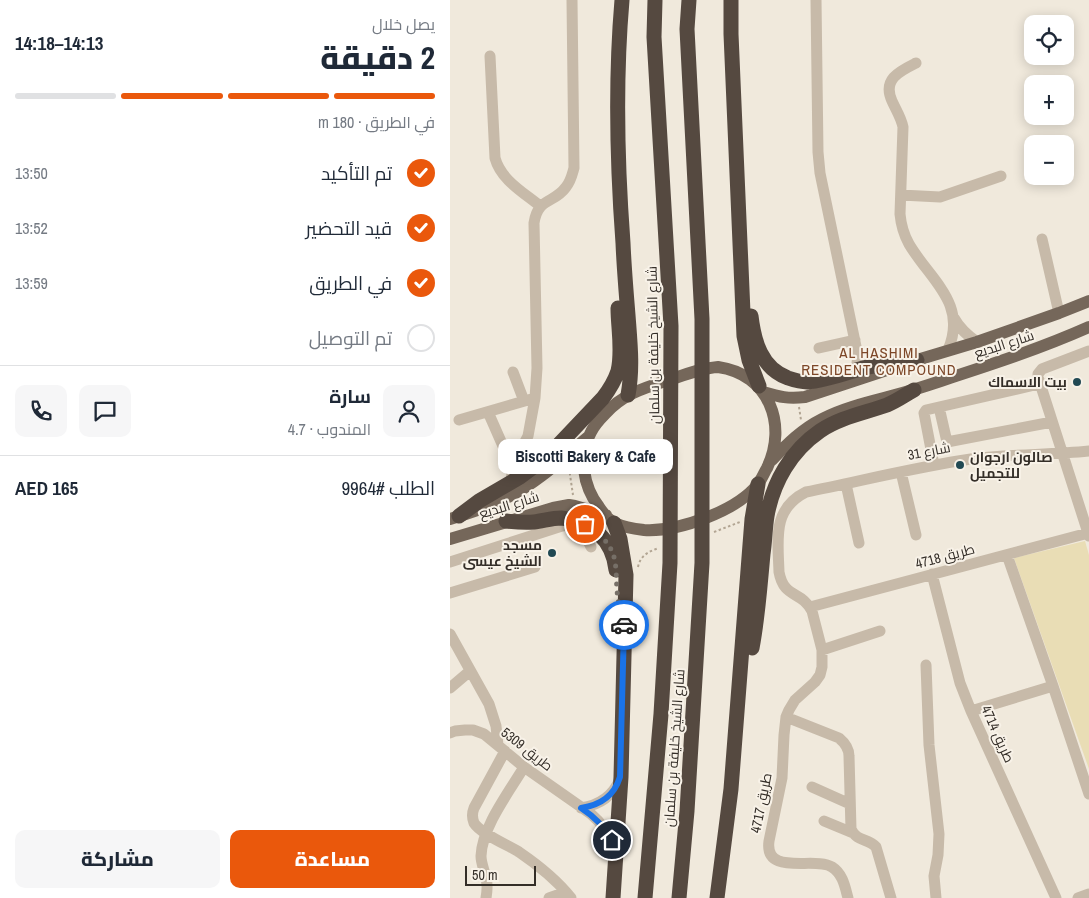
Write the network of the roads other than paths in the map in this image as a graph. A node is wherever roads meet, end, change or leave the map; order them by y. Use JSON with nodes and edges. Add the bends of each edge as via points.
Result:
{"nodes":[{"id":1,"x":572,"y":0,"type":"edge"},
{"id":2,"x":622,"y":0,"type":"edge"},
{"id":3,"x":655,"y":0,"type":"edge"},
{"id":4,"x":689,"y":0,"type":"edge"},
{"id":5,"x":731,"y":0,"type":"edge"},
{"id":6,"x":816,"y":0,"type":"edge"},
{"id":7,"x":490,"y":56,"type":"dead end"},
{"id":8,"x":916,"y":63,"type":"dead end"},
{"id":9,"x":1001,"y":176,"type":"dead end"},
{"id":10,"x":901,"y":195,"type":"junction"},
{"id":11,"x":540,"y":206,"type":"junction"},
{"id":12,"x":1042,"y":239,"type":"dead end"},
{"id":13,"x":740,"y":257,"type":"junction"},
{"id":14,"x":626,"y":282,"type":"junction"},
{"id":15,"x":1089,"y":301,"type":"edge"},
{"id":16,"x":1060,"y":313,"type":"junction"},
{"id":17,"x":953,"y":316,"type":"junction"},
{"id":18,"x":1089,"y":328,"type":"edge"},
{"id":19,"x":855,"y":340,"type":"junction"},
{"id":20,"x":977,"y":342,"type":"junction"},
{"id":21,"x":1054,"y":343,"type":"junction"},
{"id":22,"x":819,"y":348,"type":"dead end"},
{"id":23,"x":948,"y":350,"type":"junction"},
{"id":24,"x":1089,"y":351,"type":"edge"},
{"id":25,"x":917,"y":360,"type":"junction"},
{"id":26,"x":1062,"y":361,"type":"junction"},
{"id":27,"x":860,"y":365,"type":"junction"},
{"id":28,"x":513,"y":372,"type":"dead end"},
{"id":29,"x":1039,"y":384,"type":"junction"},
{"id":30,"x":761,"y":389,"type":"junction"},
{"id":31,"x":914,"y":390,"type":"junction"},
{"id":32,"x":628,"y":395,"type":"junction"},
{"id":33,"x":529,"y":400,"type":"junction"},
{"id":34,"x":939,"y":407,"type":"junction"},
{"id":35,"x":488,"y":412,"type":"junction"},
{"id":36,"x":459,"y":420,"type":"dead end"},
{"id":37,"x":1052,"y":422,"type":"junction"},
{"id":38,"x":588,"y":437,"type":"junction"},
{"id":39,"x":947,"y":442,"type":"junction"},
{"id":40,"x":930,"y":445,"type":"junction"},
{"id":41,"x":1089,"y":451,"type":"edge"},
{"id":42,"x":1063,"y":453,"type":"junction"},
{"id":43,"x":509,"y":459,"type":"junction"},
{"id":44,"x":769,"y":464,"type":"junction"},
{"id":45,"x":934,"y":465,"type":"junction"},
{"id":46,"x":533,"y":468,"type":"junction"},
{"id":47,"x":901,"y":472,"type":"junction"},
{"id":48,"x":511,"y":483,"type":"junction"},
{"id":49,"x":758,"y":484,"type":"junction"},
{"id":50,"x":846,"y":484,"type":"junction"},
{"id":51,"x":455,"y":517,"type":"edge"},
{"id":52,"x":610,"y":519,"type":"junction"},
{"id":53,"x":506,"y":521,"type":"junction"},
{"id":54,"x":916,"y":535,"type":"dead end"},
{"id":55,"x":1089,"y":535,"type":"edge"},
{"id":56,"x":450,"y":539,"type":"edge"},
{"id":57,"x":859,"y":543,"type":"dead end"},
{"id":58,"x":591,"y":547,"type":"dead end"},
{"id":59,"x":1007,"y":555,"type":"junction"},
{"id":60,"x":450,"y":562,"type":"edge"},
{"id":61,"x":535,"y":567,"type":"dead end"},
{"id":62,"x":932,"y":574,"type":"junction"},
{"id":63,"x":450,"y":592,"type":"edge"},
{"id":64,"x":810,"y":607,"type":"junction"},
{"id":65,"x":624,"y":628,"type":"junction"},
{"id":66,"x":880,"y":631,"type":"dead end"},
{"id":67,"x":450,"y":634,"type":"edge"},
{"id":68,"x":822,"y":650,"type":"junction"},
{"id":69,"x":926,"y":666,"type":"dead end"},
{"id":70,"x":470,"y":671,"type":"junction"},
{"id":71,"x":740,"y":683,"type":"junction"},
{"id":72,"x":1053,"y":686,"type":"junction"},
{"id":73,"x":450,"y":688,"type":"edge"},
{"id":74,"x":971,"y":712,"type":"junction"},
{"id":75,"x":786,"y":717,"type":"junction"},
{"id":76,"x":450,"y":733,"type":"edge"},
{"id":77,"x":501,"y":748,"type":"junction"},
{"id":78,"x":524,"y":767,"type":"junction"},
{"id":79,"x":620,"y":777,"type":"junction"},
{"id":80,"x":812,"y":787,"type":"dead end"},
{"id":81,"x":1089,"y":794,"type":"edge"},
{"id":82,"x":850,"y":804,"type":"junction"},
{"id":83,"x":581,"y":808,"type":"junction"},
{"id":84,"x":824,"y":821,"type":"dead end"},
{"id":85,"x":485,"y":833,"type":"junction"},
{"id":86,"x":853,"y":833,"type":"junction"},
{"id":87,"x":616,"y":851,"type":"junction"},
{"id":88,"x":1089,"y":894,"type":"edge"},
{"id":89,"x":569,"y":895,"type":"edge"},
{"id":90,"x":486,"y":898,"type":"edge"},
{"id":91,"x":549,"y":898,"type":"edge"},
{"id":92,"x":613,"y":898,"type":"edge"},
{"id":93,"x":646,"y":898,"type":"edge"},
{"id":94,"x":679,"y":898,"type":"edge"},
{"id":95,"x":716,"y":898,"type":"edge"},
{"id":96,"x":848,"y":898,"type":"edge"},
{"id":97,"x":891,"y":898,"type":"edge"},
{"id":98,"x":936,"y":898,"type":"edge"},
{"id":99,"x":1056,"y":898,"type":"edge"},
{"id":100,"x":1078,"y":898,"type":"edge"}],
"edges":[{"from":1,"to":11,"type":"street","via":[[574,168],[565,188]]},
{"from":2,"to":14,"type":"highway","via":[[617,114]]},
{"from":3,"to":93,"type":"highway","name":"شارع الشيخ خليفة بن سلمان","via":[[654,37],[671,326],[670,563]]},
{"from":4,"to":94,"type":"highway","name":"شارع الشيخ خليفة بن سلمان","via":[[687,29],[702,319],[702,562]]},
{"from":5,"to":13,"type":"highway"},
{"from":6,"to":19,"type":"street","via":[[820,173]]},
{"from":7,"to":11,"type":"street","via":[[497,166],[509,181]]},
{"from":8,"to":10,"type":"street","via":[[896,75],[889,93],[903,127]]},
{"from":9,"to":10,"type":"street","via":[[940,197]]},
{"from":10,"to":17,"type":"street","via":[[901,225],[905,235],[944,292]]},
{"from":11,"to":33,"type":"street","via":[[534,223],[537,368]]},
{"from":12,"to":16,"type":"street"},
{"from":13,"to":27,"type":"highway","via":[[745,268],[756,342],[766,363],[784,376],[807,382]]},
{"from":13,"to":30,"type":"highway","via":[[744,336],[749,360]]},
{"from":14,"to":32,"type":"highway","via":[[631,352]]},
{"from":14,"to":46,"type":"highway","via":[[618,308],[620,361],[615,379],[603,398]]},
{"from":15,"to":16,"type":"main road","name":"شارع البديع"},
{"from":16,"to":20,"type":"main road","name":"شارع البديع"},
{"from":17,"to":20,"type":"street"},
{"from":17,"to":23,"type":"street"},
{"from":18,"to":21,"type":"main road","name":"شارع البديع"},
{"from":19,"to":22,"type":"street"},
{"from":19,"to":27,"type":"street"},
{"from":20,"to":23,"type":"main road","name":"شارع البديع"},
{"from":21,"to":26,"type":"street"},
{"from":21,"to":31,"type":"main road","name":"شارع البديع"},
{"from":23,"to":25,"type":"main road","name":"شارع البديع"},
{"from":24,"to":26,"type":"street"},
{"from":25,"to":27,"type":"highway"},
{"from":25,"to":30,"type":"main road","name":"شارع البديع","via":[[806,397],[779,397]]},
{"from":26,"to":29,"type":"street","via":[[1042,369],[1038,374]]},
{"from":28,"to":33,"type":"street"},
{"from":29,"to":34,"type":"street"},
{"from":29,"to":37,"type":"street"},
{"from":30,"to":32,"type":"main road","via":[[731,368],[718,367],[706,368]]},
{"from":30,"to":44,"type":"main road","via":[[772,410],[776,430]]},
{"from":31,"to":44,"type":"main road","name":"شارع البديع","via":[[821,419],[790,440]]},
{"from":31,"to":71,"type":"highway","via":[[896,401],[846,418],[819,432],[788,462],[772,495],[767,518],[753,644]]},
{"from":32,"to":38,"type":"main road","via":[[604,414]]},
{"from":33,"to":35,"type":"street"},
{"from":33,"to":43,"type":"street","via":[[528,436]]},
{"from":34,"to":39,"type":"street"},
{"from":34,"to":40,"type":"street","via":[[924,413]]},
{"from":35,"to":36,"type":"street"},
{"from":35,"to":43,"type":"street"},
{"from":37,"to":39,"type":"street"},
{"from":37,"to":42,"type":"street"},
{"from":38,"to":51,"type":"main road","name":"شارع البديع","via":[[510,496]]},
{"from":38,"to":52,"type":"main road","via":[[584,473],[592,496]]},
{"from":39,"to":40,"type":"street"},
{"from":40,"to":45,"type":"street"},
{"from":41,"to":42,"type":"street","name":"شارع 31"},
{"from":42,"to":45,"type":"street","name":"شارع 31","via":[[994,456]]},
{"from":42,"to":55,"type":"street"},
{"from":43,"to":46,"type":"street","via":[[521,467]]},
{"from":43,"to":48,"type":"street"},
{"from":44,"to":49,"type":"main road"},
{"from":45,"to":47,"type":"street","name":"شارع 31"},
{"from":46,"to":48,"type":"highway"},
{"from":47,"to":50,"type":"street","name":"شارع 31"},
{"from":47,"to":54,"type":"street"},
{"from":48,"to":51,"type":"highway"},
{"from":49,"to":52,"type":"main road","via":[[746,497],[714,515],[660,530],[629,527]]},
{"from":49,"to":71,"type":"highway"},
{"from":50,"to":57,"type":"street"},
{"from":50,"to":64,"type":"street","name":"شارع 31","via":[[799,496],[787,507],[780,522],[779,572],[783,585]]},
{"from":52,"to":53,"type":"main road","name":"شارع البديع","via":[[569,505]]},
{"from":52,"to":65,"type":"highway","via":[[620,539],[625,569]]},
{"from":53,"to":56,"type":"main road","name":"شارع البديع"},
{"from":53,"to":65,"type":"highway","via":[[520,523],[559,518],[585,524],[596,531],[612,552]]},
{"from":55,"to":59,"type":"street","name":"طريق 4718"},
{"from":58,"to":60,"type":"street","via":[[575,524]]},
{"from":59,"to":62,"type":"street","name":"طريق 4718"},
{"from":59,"to":72,"type":"street"},
{"from":61,"to":63,"type":"street"},
{"from":62,"to":64,"type":"street","name":"طريق 4718"},
{"from":62,"to":74,"type":"street","name":"طريق 4714","via":[[955,665]]},
{"from":64,"to":68,"type":"street","name":"طريق 4717"},
{"from":65,"to":79,"type":"highway"},
{"from":66,"to":68,"type":"street"},
{"from":67,"to":70,"type":"street"},
{"from":68,"to":75,"type":"street","name":"طريق 4717","via":[[820,675],[795,700]]},
{"from":69,"to":98,"type":"street","via":[[929,745],[939,834],[934,876]]},
{"from":70,"to":73,"type":"street"},
{"from":70,"to":77,"type":"street","via":[[493,715]]},
{"from":71,"to":95,"type":"highway","via":[[731,789]]},
{"from":72,"to":74,"type":"street"},
{"from":72,"to":81,"type":"street"},
{"from":74,"to":99,"type":"street","name":"طريق 4714"},
{"from":75,"to":82,"type":"street","via":[[839,738],[845,744],[849,752]]},
{"from":75,"to":96,"type":"street","name":"طريق 4717","via":[[782,778],[770,852],[784,863],[822,863],[833,868],[841,877]]},
{"from":76,"to":77,"type":"street","name":"طريق 5309","via":[[473,730],[484,734]]},
{"from":77,"to":78,"type":"street","name":"طريق 5309"},
{"from":77,"to":85,"type":"street","via":[[472,812],[475,824]]},
{"from":78,"to":83,"type":"street","name":"طريق 5309"},
{"from":78,"to":85,"type":"street"},
{"from":79,"to":83,"type":"street","via":[[606,799]]},
{"from":79,"to":87,"type":"highway"},
{"from":80,"to":82,"type":"street"},
{"from":82,"to":86,"type":"street"},
{"from":83,"to":87,"type":"street","name":"طريق 5309","via":[[603,826]]},
{"from":84,"to":86,"type":"street"},
{"from":85,"to":89,"type":"street","via":[[537,865]]},
{"from":85,"to":90,"type":"street","via":[[481,860]]},
{"from":86,"to":97,"type":"street","via":[[876,847]]},
{"from":87,"to":92,"type":"highway"},
{"from":88,"to":100,"type":"street"},
{"from":89,"to":91,"type":"street"}]}
